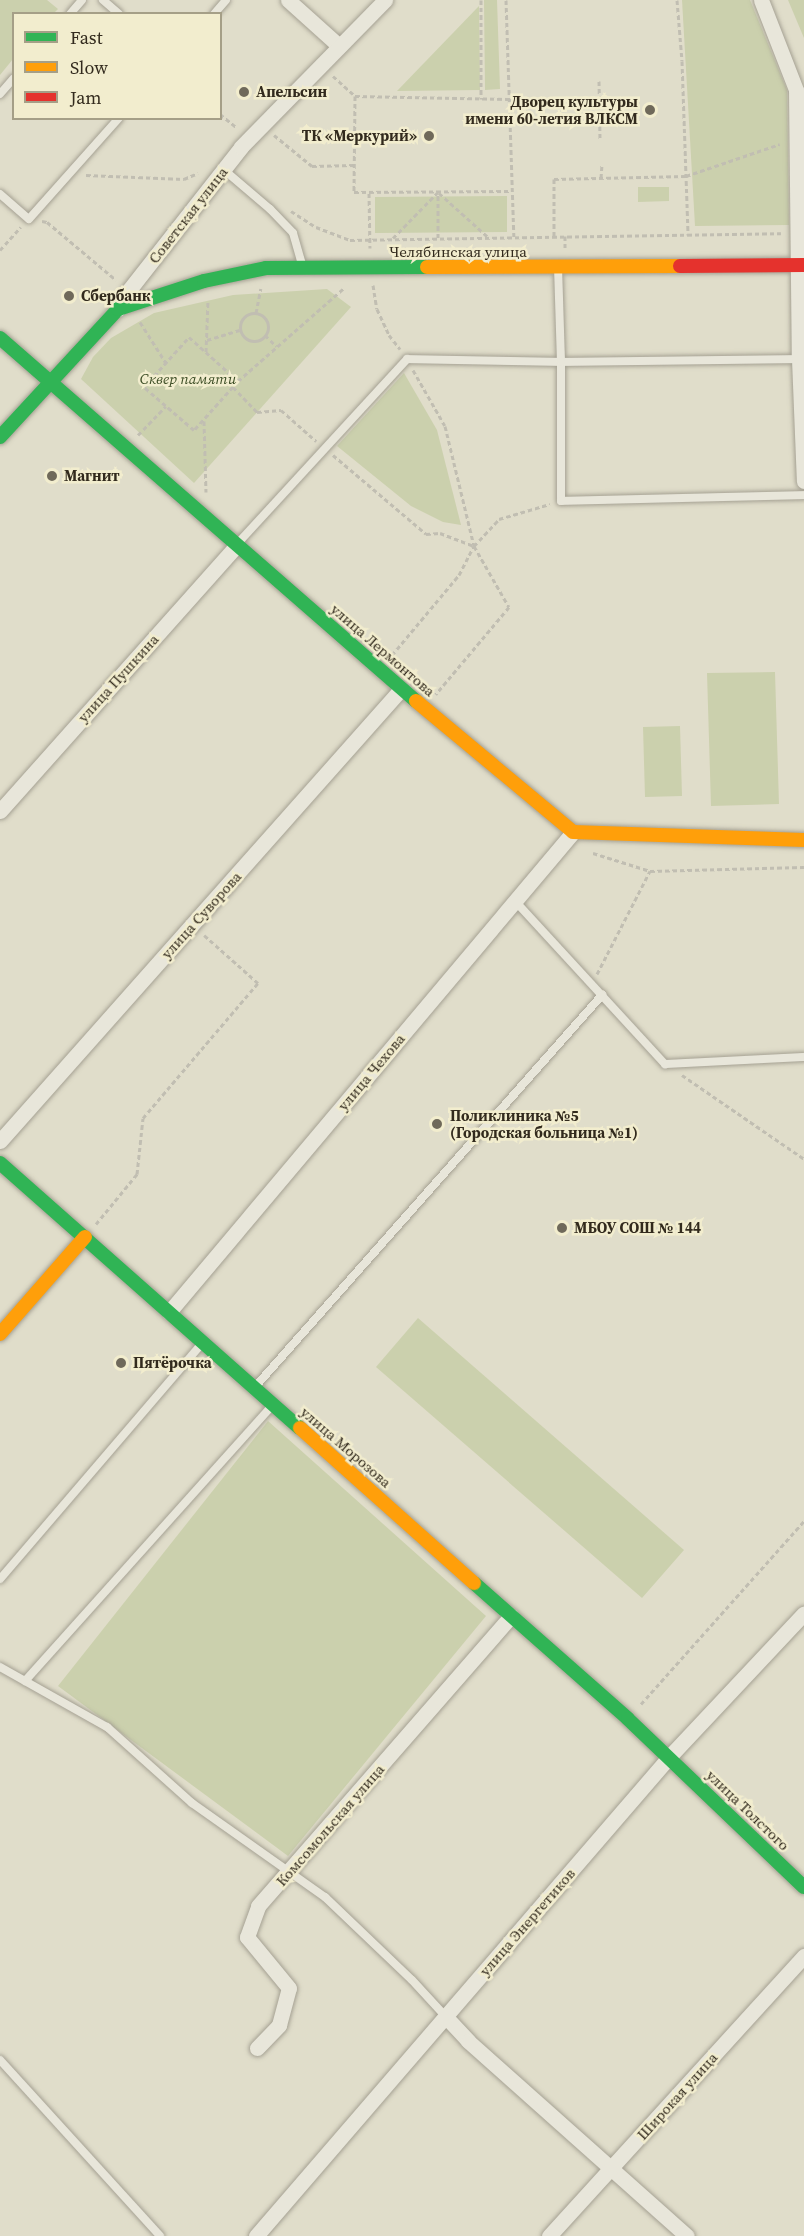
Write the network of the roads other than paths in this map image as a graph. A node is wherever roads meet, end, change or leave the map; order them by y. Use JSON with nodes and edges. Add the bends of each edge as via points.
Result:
{"nodes":[{"id":1,"x":82,"y":0,"type":"edge"},
{"id":2,"x":103,"y":0,"type":"edge"},
{"id":3,"x":226,"y":0,"type":"edge"},
{"id":4,"x":288,"y":0,"type":"edge"},
{"id":5,"x":385,"y":0,"type":"edge"},
{"id":6,"x":761,"y":0,"type":"edge"},
{"id":7,"x":72,"y":12,"type":"edge"},
{"id":8,"x":117,"y":12,"type":"edge"},
{"id":9,"x":216,"y":12,"type":"edge"},
{"id":10,"x":339,"y":46,"type":"junction"},
{"id":11,"x":12,"y":80,"type":"edge"},
{"id":12,"x":0,"y":94,"type":"edge"},
{"id":13,"x":117,"y":120,"type":"edge"},
{"id":14,"x":225,"y":166,"type":"junction"},
{"id":15,"x":0,"y":194,"type":"edge"},
{"id":16,"x":802,"y":266,"type":"edge"},
{"id":17,"x":558,"y":267,"type":"junction"},
{"id":18,"x":303,"y":268,"type":"junction"},
{"id":19,"x":117,"y":309,"type":"junction"},
{"id":20,"x":0,"y":338,"type":"edge"},
{"id":21,"x":799,"y":358,"type":"junction"},
{"id":22,"x":561,"y":362,"type":"junction"},
{"id":23,"x":49,"y":381,"type":"junction"},
{"id":24,"x":0,"y":437,"type":"edge"},
{"id":25,"x":804,"y":481,"type":"edge"},
{"id":26,"x":804,"y":495,"type":"edge"},
{"id":27,"x":237,"y":544,"type":"junction"},
{"id":28,"x":401,"y":689,"type":"junction"},
{"id":29,"x":0,"y":811,"type":"edge"},
{"id":30,"x":573,"y":832,"type":"junction"},
{"id":31,"x":804,"y":840,"type":"edge"},
{"id":32,"x":515,"y":901,"type":"junction"},
{"id":33,"x":602,"y":995,"type":"junction"},
{"id":34,"x":804,"y":1057,"type":"edge"},
{"id":35,"x":0,"y":1142,"type":"edge"},
{"id":36,"x":0,"y":1163,"type":"edge"},
{"id":37,"x":85,"y":1237,"type":"junction"},
{"id":38,"x":170,"y":1312,"type":"junction"},
{"id":39,"x":0,"y":1334,"type":"edge"},
{"id":40,"x":203,"y":1342,"type":"junction"},
{"id":41,"x":254,"y":1389,"type":"junction"},
{"id":42,"x":273,"y":1405,"type":"junction"},
{"id":43,"x":0,"y":1579,"type":"edge"},
{"id":44,"x":804,"y":1613,"type":"edge"},
{"id":45,"x":511,"y":1616,"type":"junction"},
{"id":46,"x":0,"y":1666,"type":"edge"},
{"id":47,"x":25,"y":1680,"type":"junction"},
{"id":48,"x":669,"y":1757,"type":"junction"},
{"id":49,"x":290,"y":1872,"type":"junction"},
{"id":50,"x":804,"y":1887,"type":"edge"},
{"id":51,"x":804,"y":1956,"type":"edge"},
{"id":52,"x":446,"y":2017,"type":"junction"},
{"id":53,"x":257,"y":2048,"type":"dead end"},
{"id":54,"x":0,"y":2060,"type":"edge"},
{"id":55,"x":611,"y":2168,"type":"junction"},
{"id":56,"x":160,"y":2236,"type":"edge"},
{"id":57,"x":256,"y":2236,"type":"edge"},
{"id":58,"x":549,"y":2236,"type":"edge"},
{"id":59,"x":687,"y":2236,"type":"edge"}],
"edges":[{"from":1,"to":7,"type":"lane"},
{"from":2,"to":8,"type":"lane"},
{"from":3,"to":9,"type":"lane"},
{"from":4,"to":10,"type":"street"},
{"from":5,"to":10,"type":"street","name":"Советская улица"},
{"from":6,"to":16,"type":"street","via":[[796,90]]},
{"from":10,"to":14,"type":"street","name":"Советская улица"},
{"from":11,"to":12,"type":"lane"},
{"from":13,"to":15,"type":"lane","via":[[29,219]]},
{"from":14,"to":18,"type":"lane","via":[[293,233]]},
{"from":14,"to":19,"type":"street","name":"Советская улица"},
{"from":16,"to":17,"type":"street","name":"Челябинская улица"},
{"from":16,"to":21,"type":"street"},
{"from":17,"to":18,"type":"street","name":"Челябинская улица"},
{"from":17,"to":22,"type":"lane"},
{"from":18,"to":19,"type":"street","name":"Челябинская улица","via":[[266,268],[204,281]]},
{"from":19,"to":23,"type":"street","name":"Советская улица"},
{"from":20,"to":23,"type":"street","name":"улица Лермонтова"},
{"from":21,"to":22,"type":"lane"},
{"from":21,"to":25,"type":"street"},
{"from":22,"to":26,"type":"lane","via":[[561,501]]},
{"from":22,"to":27,"type":"lane","via":[[407,359]]},
{"from":23,"to":24,"type":"street","name":"Советская улица"},
{"from":23,"to":27,"type":"street","name":"улица Лермонтова"},
{"from":27,"to":28,"type":"street","name":"улица Лермонтова"},
{"from":27,"to":29,"type":"street","name":"улица Пушкина"},
{"from":28,"to":30,"type":"street","name":"улица Лермонтова"},
{"from":28,"to":35,"type":"street","name":"улица Суворова"},
{"from":30,"to":31,"type":"street"},
{"from":30,"to":32,"type":"street","name":"улица Чехова"},
{"from":32,"to":33,"type":"lane"},
{"from":32,"to":38,"type":"street","name":"улица Чехова"},
{"from":33,"to":34,"type":"lane","via":[[665,1064]]},
{"from":33,"to":41,"type":"lane"},
{"from":36,"to":37,"type":"street","name":"улица Морозова"},
{"from":37,"to":38,"type":"street","name":"улица Морозова"},
{"from":37,"to":39,"type":"street"},
{"from":38,"to":40,"type":"street","name":"улица Морозова"},
{"from":40,"to":41,"type":"street","name":"улица Морозова"},
{"from":40,"to":43,"type":"lane"},
{"from":41,"to":42,"type":"street","name":"улица Морозова"},
{"from":42,"to":45,"type":"street","name":"улица Морозова"},
{"from":42,"to":47,"type":"lane"},
{"from":44,"to":48,"type":"street","name":"улица Энергетиков"},
{"from":45,"to":48,"type":"street","name":"улица Морозова"},
{"from":45,"to":49,"type":"street","name":"Комсомольская улица"},
{"from":46,"to":47,"type":"lane"},
{"from":47,"to":49,"type":"lane","via":[[107,1727],[192,1803]]},
{"from":48,"to":50,"type":"street","name":"улица Толстого"},
{"from":48,"to":52,"type":"street","name":"улица Энергетиков"},
{"from":49,"to":52,"type":"lane","via":[[325,1897]]},
{"from":49,"to":53,"type":"street","name":"Комсомольская улица","via":[[258,1906],[248,1936],[289,1988],[279,2025]]},
{"from":51,"to":55,"type":"street","name":"Широкая улица"},
{"from":52,"to":55,"type":"street"},
{"from":52,"to":57,"type":"street","name":"улица Энергетиков"},
{"from":54,"to":56,"type":"lane"},
{"from":55,"to":58,"type":"street","name":"Широкая улица"},
{"from":55,"to":59,"type":"street"}]}
